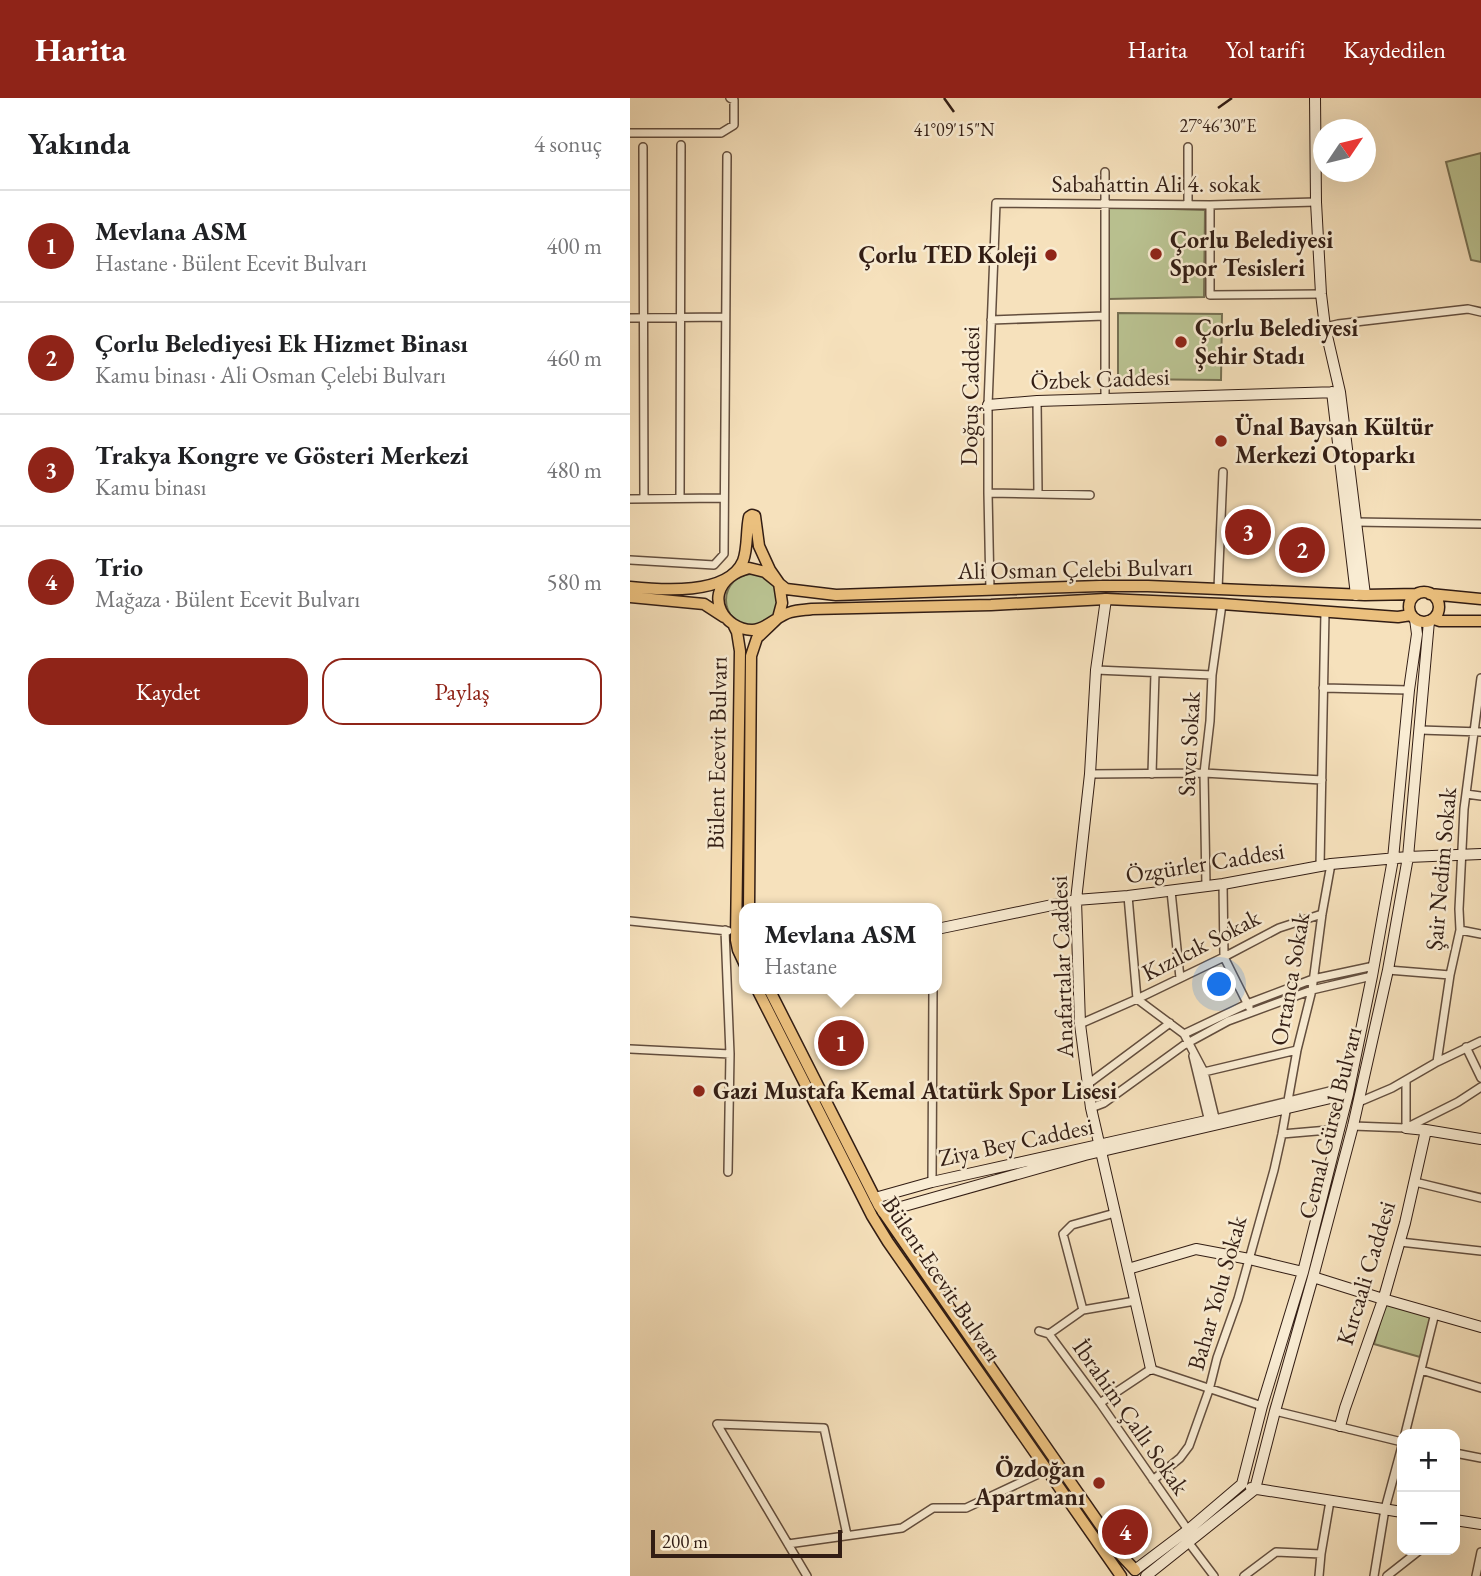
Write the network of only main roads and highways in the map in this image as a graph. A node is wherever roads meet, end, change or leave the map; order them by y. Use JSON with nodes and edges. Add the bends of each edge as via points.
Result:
{"nodes":[{"id":1,"x":728,"y":579,"type":"junction"},
{"id":2,"x":779,"y":583,"type":"junction"},
{"id":3,"x":630,"y":587,"type":"edge"},
{"id":4,"x":1417,"y":594,"type":"junction"},
{"id":5,"x":1430,"y":594,"type":"junction"},
{"id":6,"x":630,"y":597,"type":"edge"},
{"id":7,"x":1481,"y":599,"type":"edge"},
{"id":8,"x":724,"y":617,"type":"junction"},
{"id":9,"x":1413,"y":617,"type":"junction"},
{"id":10,"x":778,"y":618,"type":"junction"},
{"id":11,"x":1431,"y":620,"type":"junction"},
{"id":12,"x":1481,"y":621,"type":"edge"},
{"id":13,"x":734,"y":626,"type":"junction"},
{"id":14,"x":749,"y":903,"type":"edge"},
{"id":15,"x":739,"y":954,"type":"edge"},
{"id":16,"x":760,"y":994,"type":"edge"},
{"id":17,"x":772,"y":994,"type":"edge"},
{"id":18,"x":1141,"y":1574,"type":"edge"},
{"id":19,"x":1122,"y":1576,"type":"edge"}],
"edges":[{"from":1,"to":2,"type":"main road","via":[[749,568],[765,572]]},
{"from":1,"to":2,"type":"main road","via":[[742,563],[752,515],[759,546]]},
{"from":1,"to":3,"type":"main road","via":[[696,588]]},
{"from":1,"to":8,"type":"main road","via":[[719,591]]},
{"from":2,"to":4,"type":"main road","name":"Ali Osman Çelebi Bulvarı","via":[[794,591],[836,595],[1120,586]]},
{"from":2,"to":10,"type":"main road","via":[[782,603]]},
{"from":4,"to":5,"type":"main road"},
{"from":4,"to":9,"type":"main road","via":[[1409,606]]},
{"from":5,"to":7,"type":"main road"},
{"from":5,"to":11,"type":"main road","via":[[1439,605]]},
{"from":6,"to":8,"type":"main road","via":[[704,604]]},
{"from":8,"to":13,"type":"main road"},
{"from":9,"to":10,"type":"main road","name":"Ali Osman Çelebi Bulvarı","via":[[1106,599],[836,607],[789,612]]},
{"from":9,"to":11,"type":"main road"},
{"from":10,"to":13,"type":"main road","via":[[756,630]]},
{"from":10,"to":14,"type":"main road","via":[[757,638],[751,656]]},
{"from":11,"to":12,"type":"main road"},
{"from":13,"to":15,"type":"main road","name":"Bülent Ecevit Bulvarı","via":[[740,652],[730,931]]},
{"from":16,"to":19,"type":"main road","name":"Bülent Ecevit Bulvarı","via":[[888,1242]]},
{"from":17,"to":18,"type":"main road","via":[[883,1212],[1121,1555]]},
{"from":18,"to":19,"type":"main road","via":[[1129,1570]]}]}
